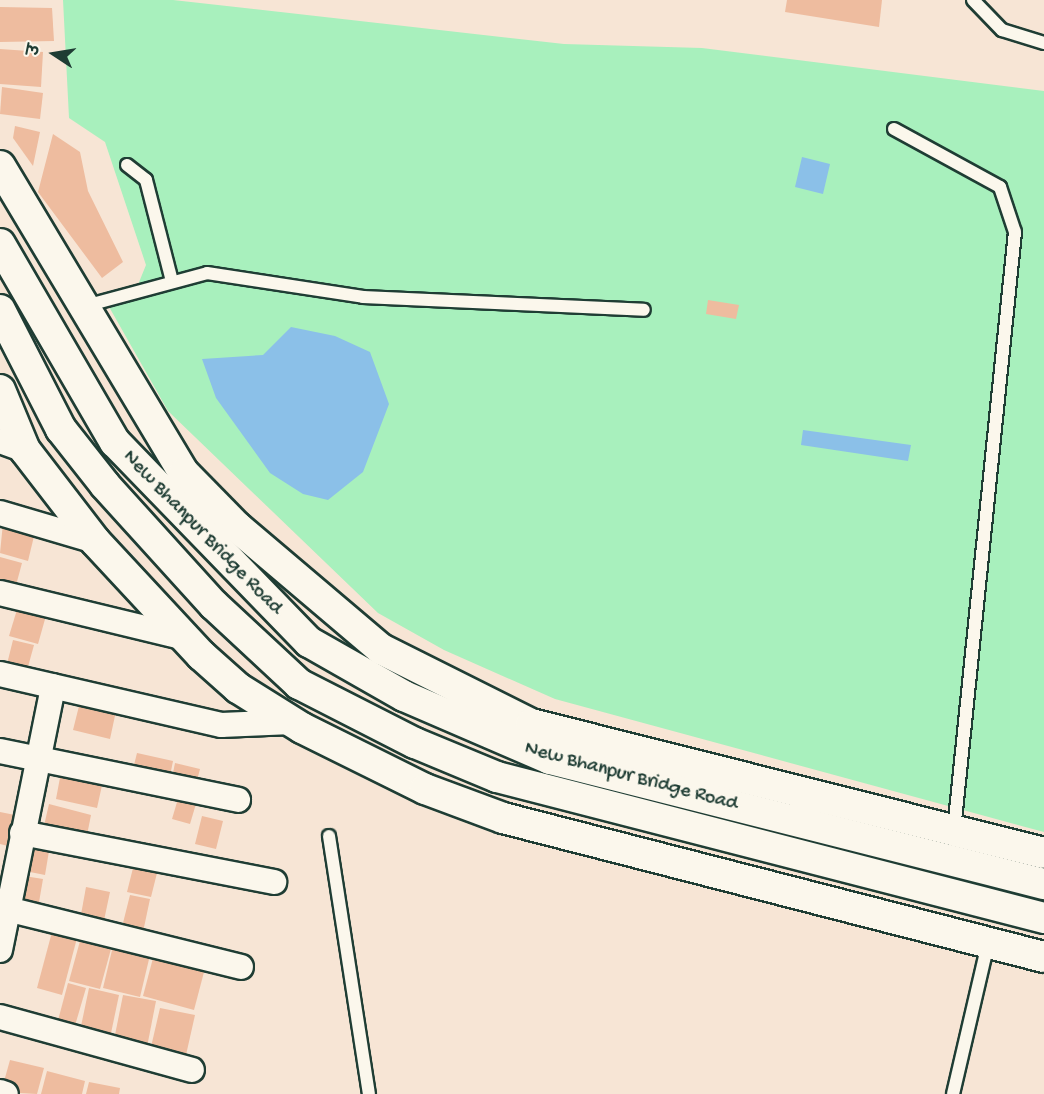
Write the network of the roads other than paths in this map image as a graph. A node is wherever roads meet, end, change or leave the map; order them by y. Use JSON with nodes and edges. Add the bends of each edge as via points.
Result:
{"nodes":[{"id":1,"x":973,"y":0,"type":"edge"},
{"id":2,"x":1044,"y":42,"type":"edge"},
{"id":3,"x":894,"y":129,"type":"dead end"},
{"id":4,"x":126,"y":165,"type":"dead end"},
{"id":5,"x":0,"y":166,"type":"edge"},
{"id":6,"x":0,"y":244,"type":"edge"},
{"id":7,"x":172,"y":281,"type":"junction"},
{"id":8,"x":82,"y":307,"type":"junction"},
{"id":9,"x":0,"y":310,"type":"edge"},
{"id":10,"x":644,"y":310,"type":"dead end"},
{"id":11,"x":0,"y":390,"type":"edge"},
{"id":12,"x":13,"y":446,"type":"edge"},
{"id":13,"x":0,"y":513,"type":"edge"},
{"id":14,"x":95,"y":541,"type":"junction"},
{"id":15,"x":0,"y":593,"type":"edge"},
{"id":16,"x":182,"y":637,"type":"junction"},
{"id":17,"x":0,"y":674,"type":"edge"},
{"id":18,"x":53,"y":686,"type":"junction"},
{"id":19,"x":292,"y":722,"type":"junction"},
{"id":20,"x":0,"y":751,"type":"edge"},
{"id":21,"x":39,"y":758,"type":"junction"},
{"id":22,"x":238,"y":800,"type":"dead end"},
{"id":23,"x":954,"y":831,"type":"junction"},
{"id":24,"x":22,"y":833,"type":"junction"},
{"id":25,"x":329,"y":836,"type":"dead end"},
{"id":26,"x":1044,"y":853,"type":"edge"},
{"id":27,"x":9,"y":856,"type":"edge"},
{"id":28,"x":274,"y":882,"type":"dead end"},
{"id":29,"x":1044,"y":884,"type":"edge"},
{"id":30,"x":8,"y":909,"type":"junction"},
{"id":31,"x":1044,"y":918,"type":"edge"},
{"id":32,"x":1,"y":940,"type":"edge"},
{"id":33,"x":988,"y":942,"type":"junction"},
{"id":34,"x":1044,"y":957,"type":"edge"},
{"id":35,"x":241,"y":967,"type":"dead end"},
{"id":36,"x":0,"y":1017,"type":"edge"},
{"id":37,"x":192,"y":1070,"type":"dead end"},
{"id":38,"x":0,"y":1092,"type":"edge"},
{"id":39,"x":6,"y":1094,"type":"edge"},
{"id":40,"x":369,"y":1094,"type":"edge"},
{"id":41,"x":953,"y":1094,"type":"edge"}],
"edges":[{"from":1,"to":2,"type":"lane","via":[[1002,30]]},
{"from":3,"to":23,"type":"lane","via":[[1000,187],[1016,232]]},
{"from":4,"to":7,"type":"lane","via":[[146,180]]},
{"from":5,"to":8,"type":"street"},
{"from":6,"to":29,"type":"street","name":"New Bhanpur Bridge Road","via":[[115,442],[309,642],[404,696],[550,759]]},
{"from":7,"to":8,"type":"lane"},
{"from":7,"to":10,"type":"lane","via":[[228,273],[363,297]]},
{"from":8,"to":23,"type":"street","via":[[184,472],[237,527],[381,649],[531,724]]},
{"from":9,"to":31,"type":"street","name":"New Bhanpur Bridge Road","via":[[61,429],[105,485],[285,675],[415,743],[497,777]]},
{"from":11,"to":12,"type":"street"},
{"from":12,"to":14,"type":"street"},
{"from":13,"to":14,"type":"street"},
{"from":14,"to":16,"type":"street"},
{"from":15,"to":16,"type":"street"},
{"from":16,"to":19,"type":"street","via":[[238,688]]},
{"from":17,"to":18,"type":"street"},
{"from":18,"to":19,"type":"street","via":[[221,725]]},
{"from":18,"to":21,"type":"street"},
{"from":19,"to":33,"type":"street","via":[[425,789],[503,818]]},
{"from":20,"to":21,"type":"street"},
{"from":21,"to":22,"type":"street"},
{"from":21,"to":24,"type":"street"},
{"from":23,"to":26,"type":"street"},
{"from":24,"to":27,"type":"street"},
{"from":24,"to":28,"type":"street"},
{"from":25,"to":40,"type":"lane"},
{"from":27,"to":30,"type":"street"},
{"from":30,"to":32,"type":"street"},
{"from":30,"to":35,"type":"street"},
{"from":33,"to":34,"type":"street"},
{"from":33,"to":41,"type":"lane"},
{"from":36,"to":37,"type":"street"},
{"from":38,"to":39,"type":"street"}]}
